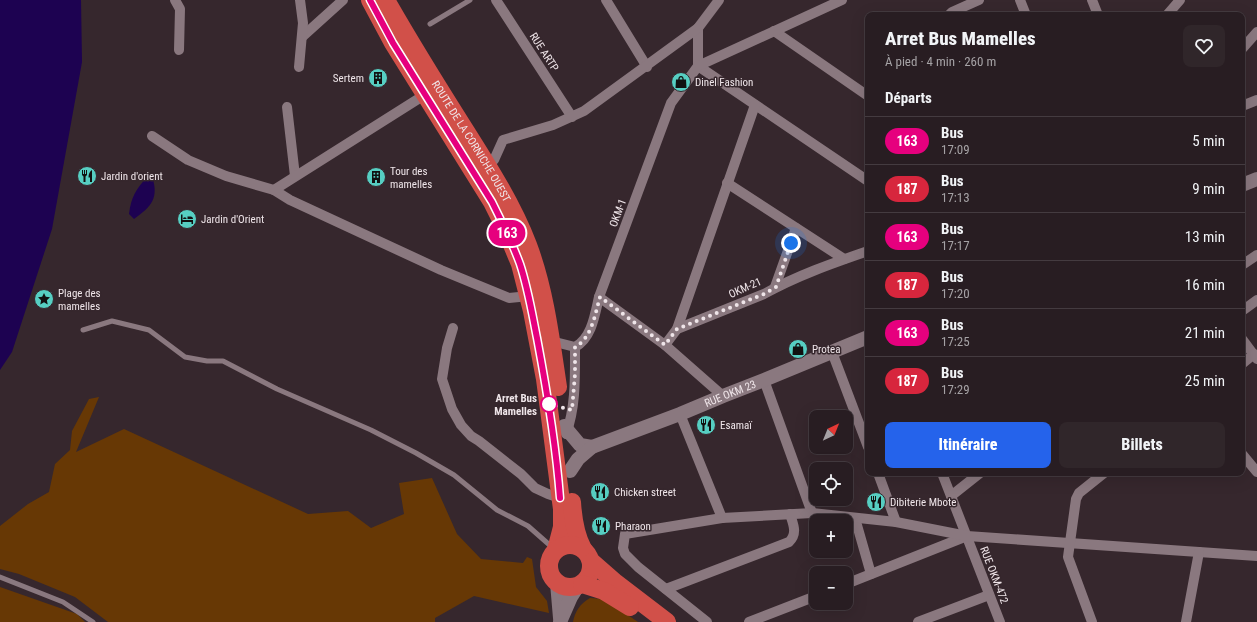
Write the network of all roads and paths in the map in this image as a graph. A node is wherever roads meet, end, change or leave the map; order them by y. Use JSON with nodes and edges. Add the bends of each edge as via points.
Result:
{"nodes":[{"id":1,"x":175,"y":0,"type":"edge"},
{"id":2,"x":300,"y":0,"type":"edge"},
{"id":3,"x":343,"y":0,"type":"edge"},
{"id":4,"x":370,"y":0,"type":"edge"},
{"id":5,"x":386,"y":0,"type":"edge"},
{"id":6,"x":470,"y":0,"type":"edge"},
{"id":7,"x":496,"y":0,"type":"edge"},
{"id":8,"x":606,"y":0,"type":"edge"},
{"id":9,"x":719,"y":0,"type":"edge"},
{"id":10,"x":842,"y":0,"type":"edge"},
{"id":11,"x":978,"y":0,"type":"edge"},
{"id":12,"x":1020,"y":0,"type":"edge"},
{"id":13,"x":1092,"y":0,"type":"edge"},
{"id":14,"x":1167,"y":0,"type":"edge"},
{"id":15,"x":1180,"y":0,"type":"edge"},
{"id":16,"x":820,"y":5,"type":"edge"},
{"id":17,"x":952,"y":12,"type":"edge"},
{"id":18,"x":1025,"y":12,"type":"edge"},
{"id":19,"x":1097,"y":12,"type":"edge"},
{"id":20,"x":1169,"y":12,"type":"edge"},
{"id":21,"x":1170,"y":12,"type":"edge"},
{"id":22,"x":430,"y":24,"type":"dead end"},
{"id":23,"x":698,"y":28,"type":"junction"},
{"id":24,"x":774,"y":31,"type":"junction"},
{"id":25,"x":1257,"y":32,"type":"edge"},
{"id":26,"x":302,"y":37,"type":"junction"},
{"id":27,"x":1245,"y":46,"type":"edge"},
{"id":28,"x":179,"y":50,"type":"dead end"},
{"id":29,"x":647,"y":66,"type":"junction"},
{"id":30,"x":698,"y":66,"type":"junction"},
{"id":31,"x":299,"y":67,"type":"dead end"},
{"id":32,"x":426,"y":94,"type":"junction"},
{"id":33,"x":865,"y":94,"type":"edge"},
{"id":34,"x":1257,"y":100,"type":"edge"},
{"id":35,"x":754,"y":105,"type":"junction"},
{"id":36,"x":1245,"y":105,"type":"edge"},
{"id":37,"x":287,"y":106,"type":"dead end"},
{"id":38,"x":572,"y":118,"type":"junction"},
{"id":39,"x":152,"y":136,"type":"dead end"},
{"id":40,"x":486,"y":163,"type":"junction"},
{"id":41,"x":295,"y":176,"type":"junction"},
{"id":42,"x":1257,"y":179,"type":"edge"},
{"id":43,"x":865,"y":180,"type":"edge"},
{"id":44,"x":727,"y":184,"type":"junction"},
{"id":45,"x":1245,"y":184,"type":"edge"},
{"id":46,"x":274,"y":190,"type":"junction"},
{"id":47,"x":796,"y":228,"type":"junction"},
{"id":48,"x":865,"y":252,"type":"edge"},
{"id":49,"x":1257,"y":255,"type":"edge"},
{"id":50,"x":844,"y":259,"type":"junction"},
{"id":51,"x":1245,"y":263,"type":"edge"},
{"id":52,"x":776,"y":287,"type":"junction"},
{"id":53,"x":523,"y":291,"type":"junction"},
{"id":54,"x":600,"y":297,"type":"junction"},
{"id":55,"x":1257,"y":300,"type":"edge"},
{"id":56,"x":1245,"y":309,"type":"edge"},
{"id":57,"x":453,"y":328,"type":"dead end"},
{"id":58,"x":677,"y":329,"type":"junction"},
{"id":59,"x":83,"y":330,"type":"dead end"},
{"id":60,"x":865,"y":339,"type":"edge"},
{"id":61,"x":552,"y":340,"type":"junction"},
{"id":62,"x":1245,"y":343,"type":"edge"},
{"id":63,"x":665,"y":345,"type":"junction"},
{"id":64,"x":575,"y":347,"type":"junction"},
{"id":65,"x":832,"y":352,"type":"junction"},
{"id":66,"x":1255,"y":357,"type":"edge"},
{"id":67,"x":1245,"y":362,"type":"edge"},
{"id":68,"x":764,"y":380,"type":"junction"},
{"id":69,"x":723,"y":396,"type":"junction"},
{"id":70,"x":680,"y":414,"type":"junction"},
{"id":71,"x":565,"y":430,"type":"junction"},
{"id":72,"x":865,"y":438,"type":"edge"},
{"id":73,"x":592,"y":447,"type":"junction"},
{"id":74,"x":1245,"y":458,"type":"edge"},
{"id":75,"x":570,"y":471,"type":"junction"},
{"id":76,"x":1257,"y":472,"type":"edge"},
{"id":77,"x":879,"y":476,"type":"edge"},
{"id":78,"x":943,"y":476,"type":"edge"},
{"id":79,"x":976,"y":476,"type":"edge"},
{"id":80,"x":1100,"y":476,"type":"edge"},
{"id":81,"x":951,"y":496,"type":"junction"},
{"id":82,"x":560,"y":498,"type":"junction"},
{"id":83,"x":812,"y":513,"type":"junction"},
{"id":84,"x":790,"y":514,"type":"junction"},
{"id":85,"x":722,"y":518,"type":"junction"},
{"id":86,"x":855,"y":518,"type":"junction"},
{"id":87,"x":896,"y":522,"type":"junction"},
{"id":88,"x":967,"y":536,"type":"junction"},
{"id":89,"x":1070,"y":543,"type":"junction"},
{"id":90,"x":556,"y":550,"type":"junction"},
{"id":91,"x":1199,"y":552,"type":"junction"},
{"id":92,"x":588,"y":556,"type":"junction"},
{"id":93,"x":1257,"y":556,"type":"edge"},
{"id":94,"x":871,"y":574,"type":"junction"},
{"id":95,"x":0,"y":577,"type":"edge"},
{"id":96,"x":853,"y":581,"type":"edge"},
{"id":97,"x":557,"y":583,"type":"junction"},
{"id":98,"x":580,"y":585,"type":"junction"},
{"id":99,"x":666,"y":589,"type":"junction"},
{"id":100,"x":989,"y":595,"type":"junction"},
{"id":101,"x":809,"y":599,"type":"edge"},
{"id":102,"x":93,"y":622,"type":"edge"},
{"id":103,"x":560,"y":622,"type":"edge"},
{"id":104,"x":650,"y":622,"type":"edge"},
{"id":105,"x":667,"y":622,"type":"edge"},
{"id":106,"x":707,"y":622,"type":"edge"},
{"id":107,"x":749,"y":622,"type":"edge"},
{"id":108,"x":918,"y":622,"type":"edge"},
{"id":109,"x":1000,"y":622,"type":"edge"},
{"id":110,"x":1092,"y":622,"type":"edge"},
{"id":111,"x":1186,"y":622,"type":"edge"}],
"edges":[{"from":1,"to":28,"type":"street","via":[[180,8]]},
{"from":2,"to":26,"type":"street"},
{"from":3,"to":26,"type":"street"},
{"from":4,"to":32,"type":"highway","name":"ROUTE DE LA CORNICHE OUEST","via":[[393,43]]},
{"from":5,"to":40,"type":"highway","name":"ROUTE DE LA CORNICHE OUEST"},
{"from":6,"to":22,"type":"lane"},
{"from":7,"to":38,"type":"street","name":"RUE ARTP"},
{"from":8,"to":29,"type":"street"},
{"from":9,"to":23,"type":"street"},
{"from":10,"to":16,"type":"street"},
{"from":11,"to":17,"type":"street"},
{"from":12,"to":18,"type":"street"},
{"from":13,"to":19,"type":"street"},
{"from":14,"to":20,"type":"street"},
{"from":15,"to":21,"type":"street"},
{"from":16,"to":24,"type":"street"},
{"from":23,"to":29,"type":"street"},
{"from":23,"to":30,"type":"street"},
{"from":24,"to":30,"type":"street"},
{"from":24,"to":33,"type":"street"},
{"from":25,"to":27,"type":"street"},
{"from":26,"to":31,"type":"street"},
{"from":29,"to":38,"type":"street"},
{"from":30,"to":35,"type":"street"},
{"from":30,"to":54,"type":"street","name":"OKM-1","via":[[671,103]]},
{"from":32,"to":41,"type":"street"},
{"from":32,"to":53,"type":"highway","name":"ROUTE DE LA CORNICHE OUEST","via":[[492,202],[505,228],[520,264]]},
{"from":34,"to":36,"type":"street"},
{"from":35,"to":43,"type":"street"},
{"from":35,"to":44,"type":"street"},
{"from":37,"to":41,"type":"street"},
{"from":38,"to":40,"type":"street","via":[[503,140],[494,160]]},
{"from":39,"to":46,"type":"street","via":[[188,160],[226,176]]},
{"from":40,"to":61,"type":"highway","name":"ROUTE DE LA CORNICHE OUEST","via":[[527,244],[536,269]]},
{"from":41,"to":46,"type":"street"},
{"from":42,"to":45,"type":"street"},
{"from":44,"to":47,"type":"street"},
{"from":44,"to":58,"type":"street"},
{"from":46,"to":53,"type":"street","via":[[290,200],[441,270],[509,298]]},
{"from":47,"to":50,"type":"street"},
{"from":47,"to":52,"type":"street"},
{"from":48,"to":50,"type":"street","name":"OKM-21"},
{"from":49,"to":51,"type":"street"},
{"from":50,"to":52,"type":"street","name":"OKM-21"},
{"from":52,"to":58,"type":"street","name":"OKM-21"},
{"from":53,"to":82,"type":"highway","name":"ROUTE DE LA CORNICHE OUEST","via":[[532,311],[545,379]]},
{"from":54,"to":63,"type":"street"},
{"from":54,"to":64,"type":"street","name":"OKM-1","via":[[591,328],[585,339]]},
{"from":55,"to":56,"type":"street"},
{"from":57,"to":82,"type":"street","via":[[442,379],[452,409],[461,425],[535,488]]},
{"from":58,"to":63,"type":"street"},
{"from":59,"to":90,"type":"lane","via":[[112,321],[149,330],[185,357],[222,361],[277,389],[371,430],[454,474],[497,510],[528,526]]},
{"from":60,"to":65,"type":"street","name":"RUE OKM 23"},
{"from":61,"to":64,"type":"street"},
{"from":61,"to":71,"type":"highway","name":"ROUTE DE LA CORNICHE OUEST"},
{"from":62,"to":66,"type":"street"},
{"from":63,"to":69,"type":"street"},
{"from":64,"to":71,"type":"street","via":[[574,400],[570,421]]},
{"from":65,"to":68,"type":"street","name":"RUE OKM 23"},
{"from":65,"to":72,"type":"street"},
{"from":66,"to":67,"type":"street"},
{"from":68,"to":69,"type":"street","name":"RUE OKM 23"},
{"from":68,"to":83,"type":"street"},
{"from":69,"to":70,"type":"street","name":"RUE OKM 23"},
{"from":70,"to":73,"type":"street","name":"RUE OKM 23"},
{"from":70,"to":85,"type":"street"},
{"from":71,"to":73,"type":"street","via":[[580,445]]},
{"from":71,"to":75,"type":"highway","name":"ROUTE DE LA CORNICHE OUEST"},
{"from":73,"to":75,"type":"street","via":[[578,459]]},
{"from":74,"to":76,"type":"street"},
{"from":75,"to":92,"type":"highway","name":"ROUTE DE LA CORNICHE OUEST","via":[[576,532]]},
{"from":77,"to":87,"type":"street"},
{"from":78,"to":81,"type":"street","name":"RUE OKM-472"},
{"from":79,"to":81,"type":"street"},
{"from":80,"to":89,"type":"street","via":[[1079,493],[1074,506]]},
{"from":81,"to":88,"type":"street","name":"RUE OKM-472"},
{"from":82,"to":90,"type":"highway","name":"ROUTE DE LA CORNICHE OUEST","via":[[562,528]]},
{"from":83,"to":84,"type":"street"},
{"from":83,"to":86,"type":"street"},
{"from":84,"to":85,"type":"street"},
{"from":84,"to":99,"type":"street","via":[[795,528],[793,538],[789,542]]},
{"from":85,"to":99,"type":"street","via":[[625,534],[625,554]]},
{"from":86,"to":87,"type":"street"},
{"from":86,"to":94,"type":"street"},
{"from":87,"to":88,"type":"street"},
{"from":88,"to":89,"type":"street"},
{"from":88,"to":94,"type":"street"},
{"from":88,"to":100,"type":"street","name":"RUE OKM-472"},
{"from":89,"to":91,"type":"street"},
{"from":89,"to":110,"type":"street","via":[[1068,558]]},
{"from":90,"to":92,"type":"highway","via":[[562,546],[577,546]]},
{"from":90,"to":97,"type":"highway","via":[[551,556],[549,570]]},
{"from":91,"to":93,"type":"street"},
{"from":91,"to":111,"type":"street"},
{"from":92,"to":98,"type":"highway","via":[[590,575]]},
{"from":92,"to":105,"type":"highway","name":"ROUTE DE LA CORNICHE OUEST","via":[[616,583]]},
{"from":94,"to":96,"type":"street"},
{"from":95,"to":102,"type":"lane","via":[[63,602]]},
{"from":97,"to":98,"type":"highway","via":[[567,588]]},
{"from":97,"to":103,"type":"street"},
{"from":98,"to":103,"type":"street","via":[[571,597]]},
{"from":98,"to":104,"type":"highway","via":[[596,588],[611,595]]},
{"from":99,"to":106,"type":"street"},
{"from":100,"to":108,"type":"street"},
{"from":100,"to":109,"type":"street","name":"RUE OKM-472"},
{"from":101,"to":107,"type":"street"}]}
